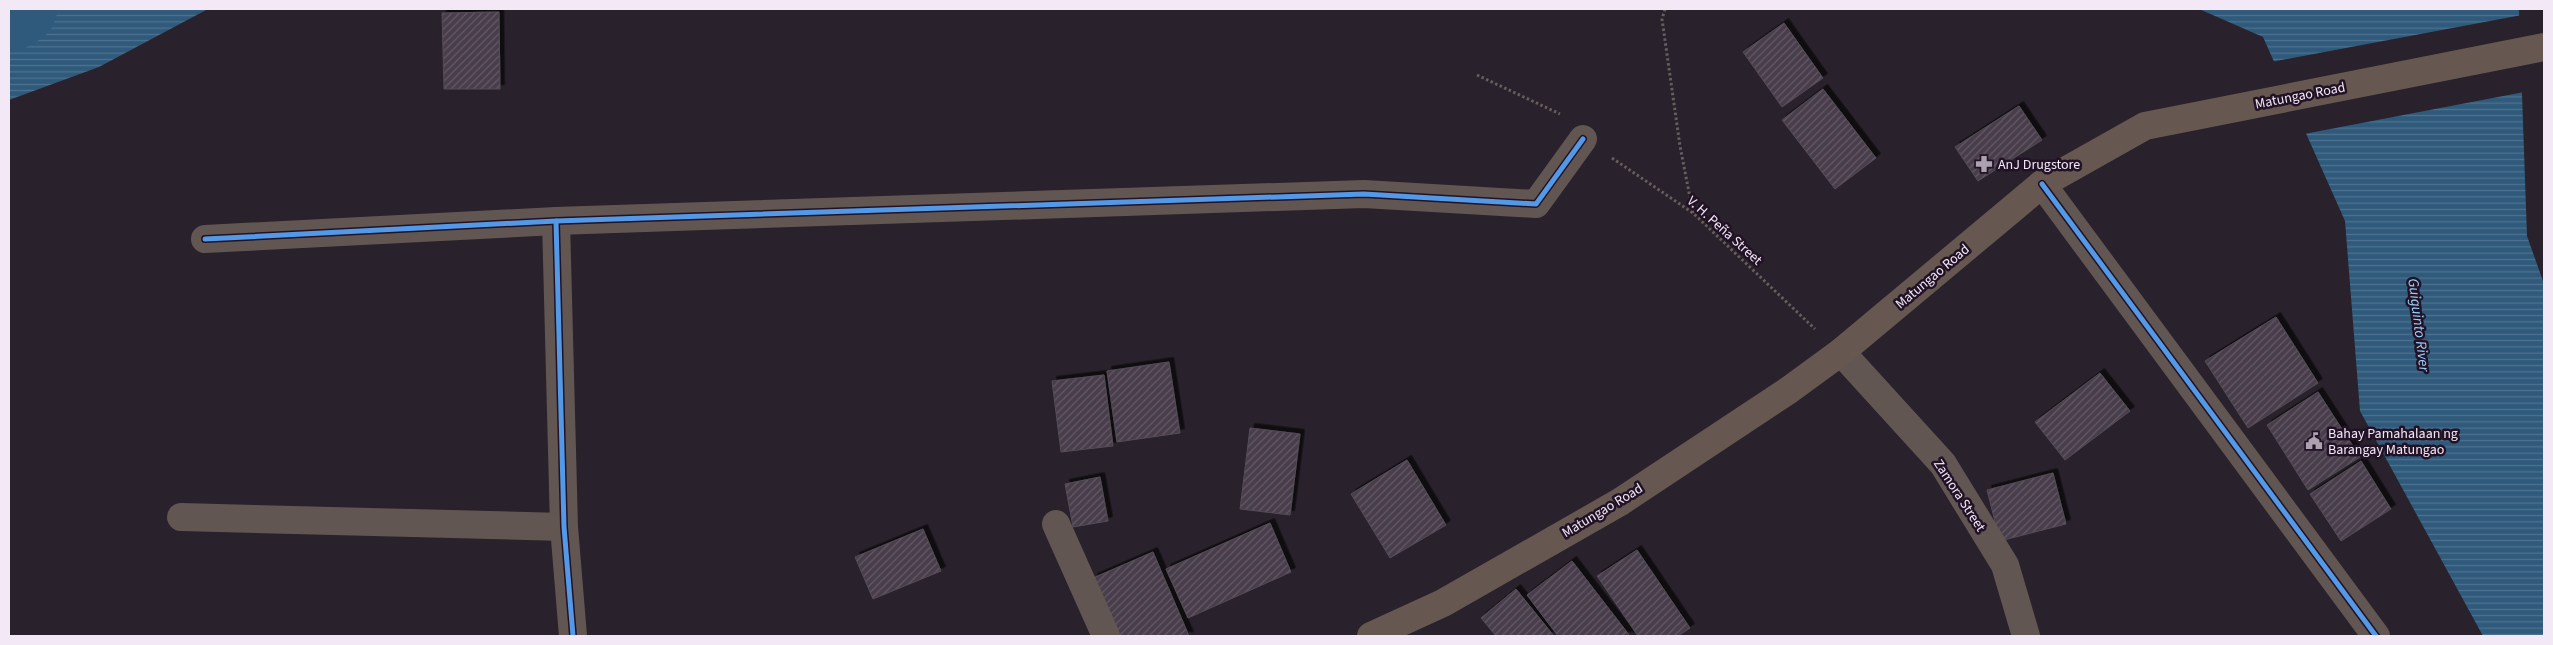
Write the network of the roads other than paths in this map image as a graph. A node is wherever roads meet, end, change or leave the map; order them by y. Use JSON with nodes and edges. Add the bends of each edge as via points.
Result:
{"nodes":[{"id":1,"x":2544,"y":48,"type":"edge"},
{"id":2,"x":1583,"y":139,"type":"road end"},
{"id":3,"x":2042,"y":184,"type":"junction"},
{"id":4,"x":556,"y":221,"type":"junction"},
{"id":5,"x":204,"y":239,"type":"dead end"},
{"id":6,"x":1840,"y":352,"type":"junction"},
{"id":7,"x":181,"y":517,"type":"dead end"},
{"id":8,"x":1056,"y":524,"type":"dead end"},
{"id":9,"x":564,"y":527,"type":"junction"},
{"id":10,"x":574,"y":636,"type":"edge"},
{"id":11,"x":1106,"y":636,"type":"edge"},
{"id":12,"x":1370,"y":636,"type":"edge"},
{"id":13,"x":2026,"y":636,"type":"edge"},
{"id":14,"x":2376,"y":636,"type":"edge"}],
"edges":[{"from":1,"to":3,"type":"main road","name":"Matungao Road","via":[[2145,126]]},
{"from":2,"to":4,"type":"street","via":[[1536,204],[1364,194]]},
{"from":3,"to":6,"type":"main road","name":"Matungao Road"},
{"from":3,"to":14,"type":"street"},
{"from":4,"to":5,"type":"street"},
{"from":4,"to":9,"type":"street"},
{"from":6,"to":12,"type":"main road","name":"Matungao Road","via":[[1789,390],[1620,502],[1443,602]]},
{"from":6,"to":13,"type":"street","name":"Zamora Street","via":[[1943,464],[2005,565]]},
{"from":7,"to":9,"type":"street"},
{"from":8,"to":11,"type":"street"},
{"from":9,"to":10,"type":"street"}]}
